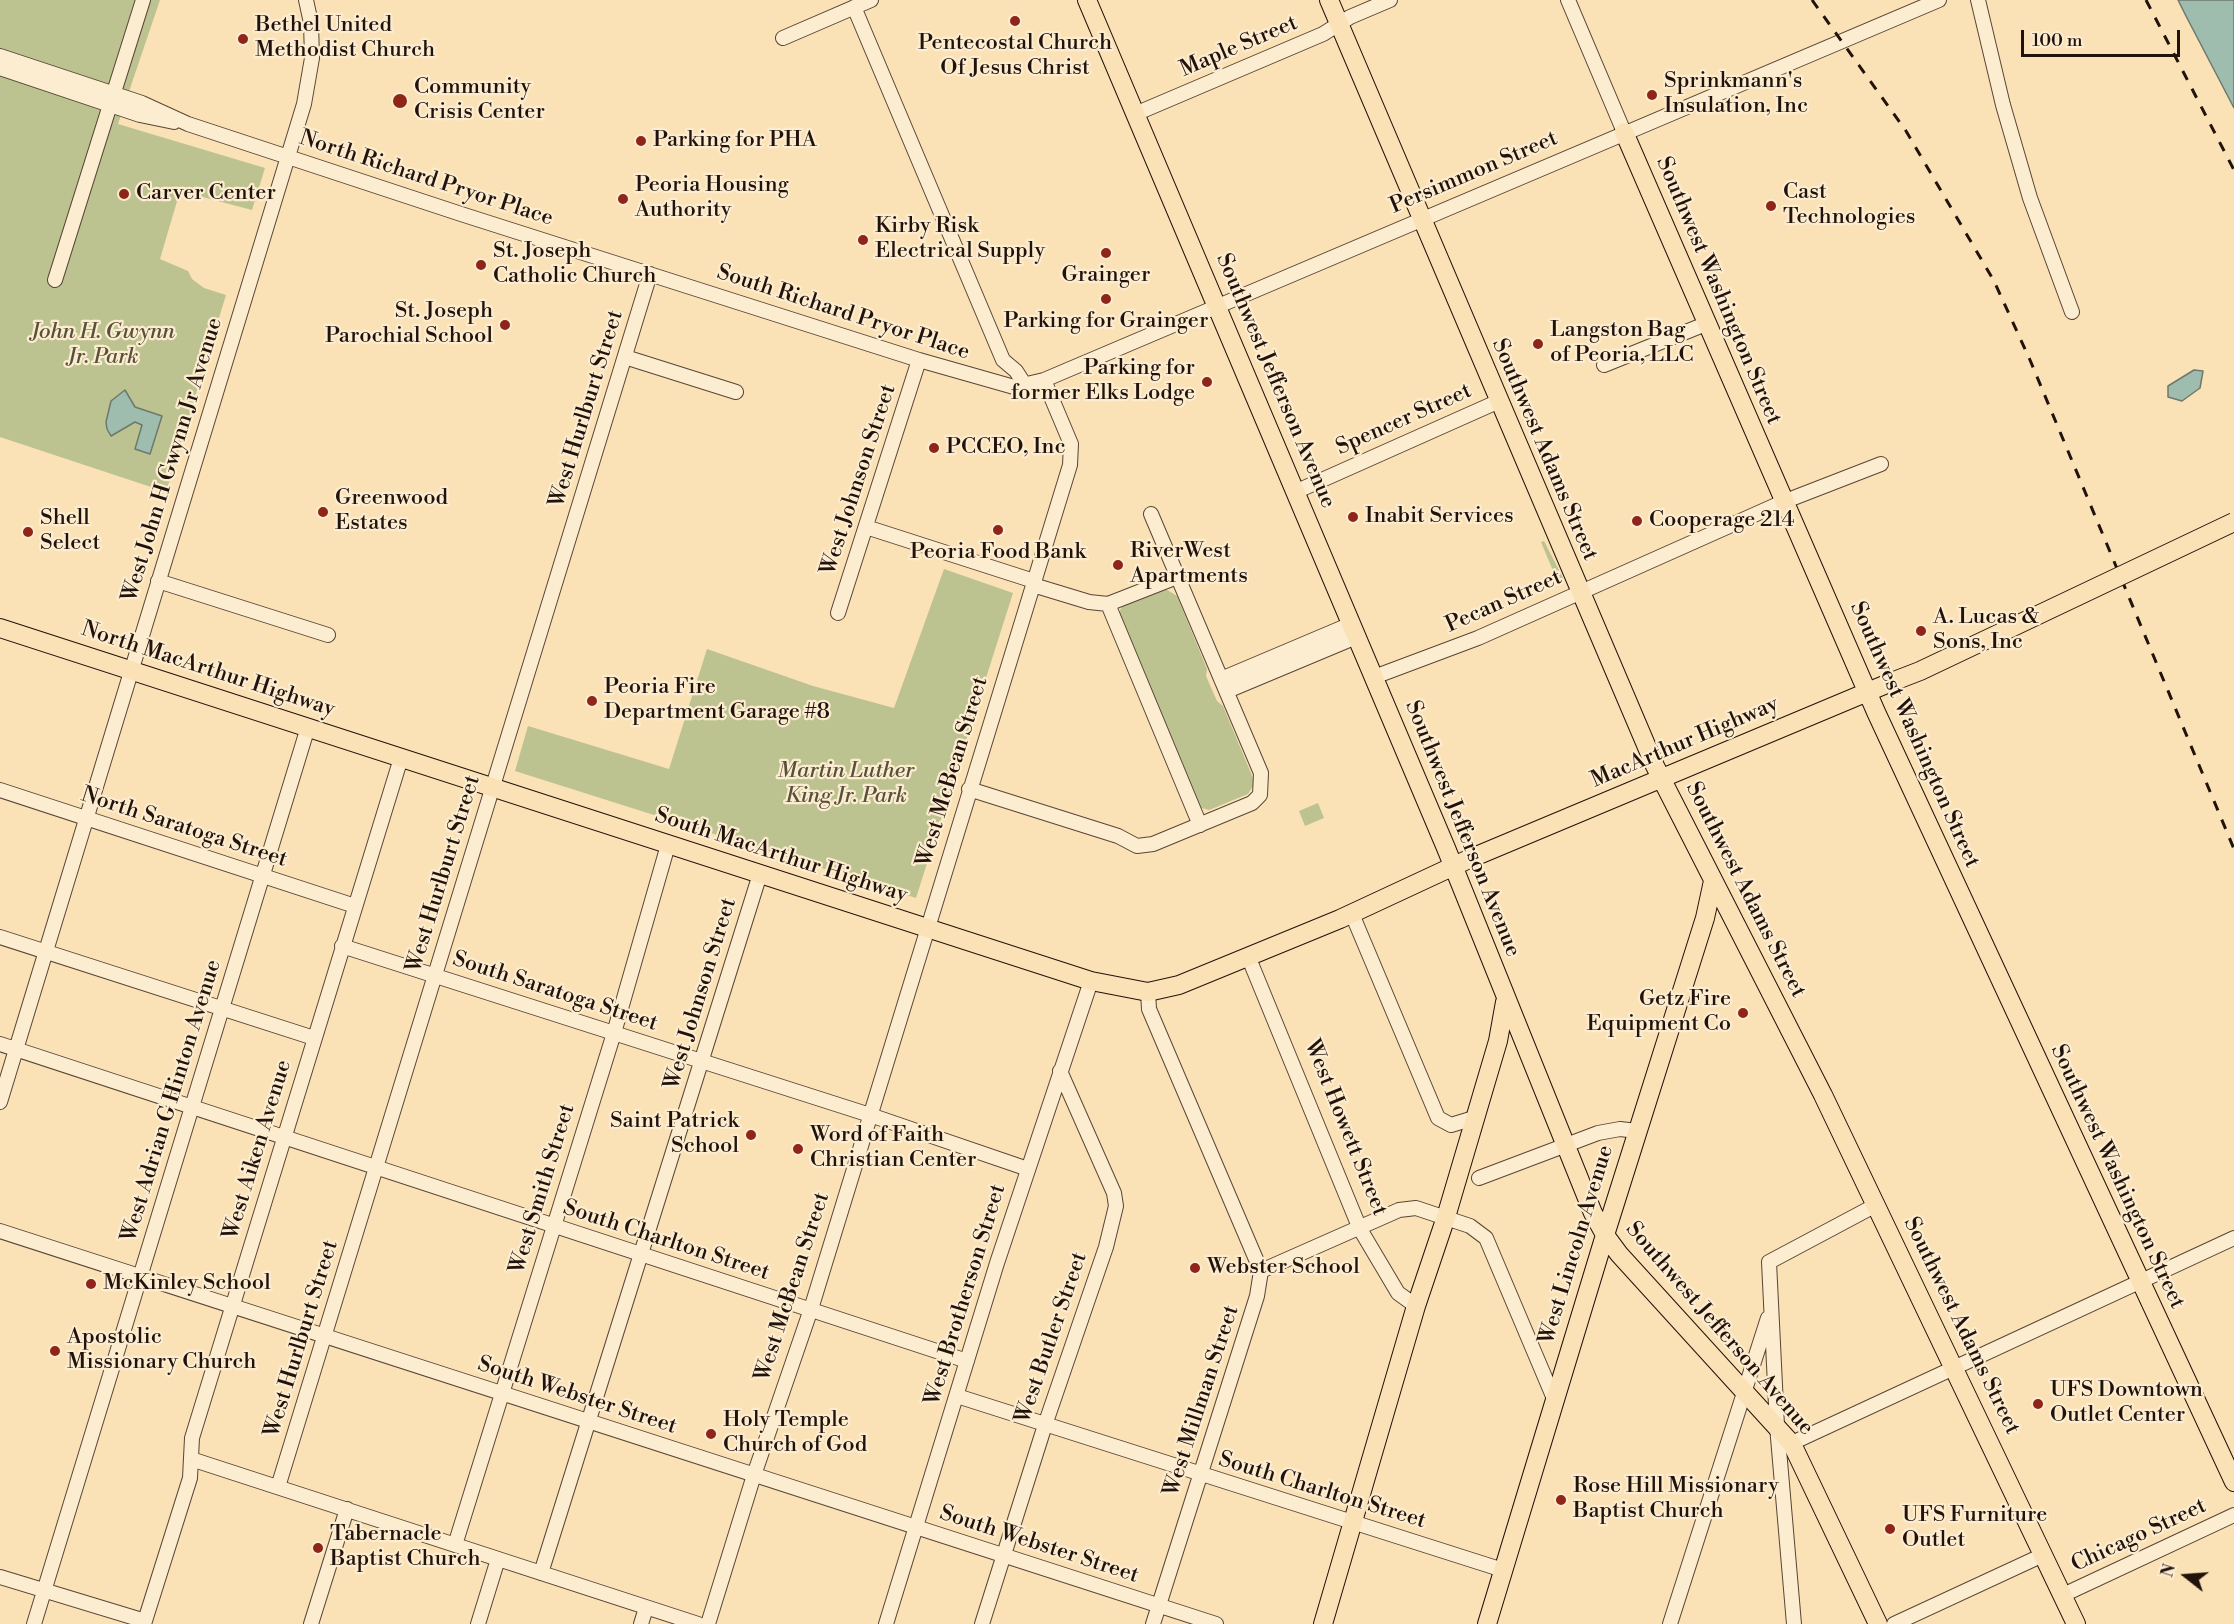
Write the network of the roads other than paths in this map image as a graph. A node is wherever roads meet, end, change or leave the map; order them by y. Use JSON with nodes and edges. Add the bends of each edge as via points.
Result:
{"nodes":[{"id":1,"x":143,"y":0,"type":"edge"},
{"id":2,"x":306,"y":0,"type":"edge"},
{"id":3,"x":871,"y":0,"type":"edge"},
{"id":4,"x":1088,"y":0,"type":"edge"},
{"id":5,"x":1329,"y":0,"type":"edge"},
{"id":6,"x":1390,"y":0,"type":"edge"},
{"id":7,"x":1568,"y":0,"type":"edge"},
{"id":8,"x":1939,"y":0,"type":"edge"},
{"id":9,"x":1978,"y":0,"type":"edge"},
{"id":10,"x":854,"y":7,"type":"junction"},
{"id":11,"x":1339,"y":25,"type":"junction"},
{"id":12,"x":783,"y":38,"type":"dead end"},
{"id":13,"x":0,"y":56,"type":"edge"},
{"id":14,"x":0,"y":68,"type":"edge"},
{"id":15,"x":111,"y":99,"type":"junction"},
{"id":16,"x":1135,"y":114,"type":"junction"},
{"id":17,"x":1624,"y":132,"type":"junction"},
{"id":18,"x":289,"y":157,"type":"junction"},
{"id":19,"x":1420,"y":219,"type":"junction"},
{"id":20,"x":650,"y":274,"type":"junction"},
{"id":21,"x":55,"y":280,"type":"dead end"},
{"id":22,"x":1217,"y":305,"type":"junction"},
{"id":23,"x":2072,"y":312,"type":"dead end"},
{"id":24,"x":1708,"y":323,"type":"junction"},
{"id":25,"x":625,"y":357,"type":"junction"},
{"id":26,"x":919,"y":360,"type":"junction"},
{"id":27,"x":1604,"y":365,"type":"dead end"},
{"id":28,"x":1044,"y":380,"type":"junction"},
{"id":29,"x":1025,"y":385,"type":"junction"},
{"id":30,"x":736,"y":392,"type":"dead end"},
{"id":31,"x":1497,"y":402,"type":"junction"},
{"id":32,"x":1881,"y":464,"type":"dead end"},
{"id":33,"x":1295,"y":492,"type":"junction"},
{"id":34,"x":1783,"y":502,"type":"junction"},
{"id":35,"x":1151,"y":514,"type":"dead end"},
{"id":36,"x":2234,"y":522,"type":"edge"},
{"id":37,"x":867,"y":527,"type":"junction"},
{"id":38,"x":1177,"y":577,"type":"junction"},
{"id":39,"x":158,"y":581,"type":"junction"},
{"id":40,"x":1034,"y":583,"type":"junction"},
{"id":41,"x":1579,"y":592,"type":"junction"},
{"id":42,"x":1108,"y":604,"type":"junction"},
{"id":43,"x":838,"y":613,"type":"dead end"},
{"id":44,"x":0,"y":628,"type":"edge"},
{"id":45,"x":1354,"y":630,"type":"junction"},
{"id":46,"x":328,"y":635,"type":"dead end"},
{"id":47,"x":130,"y":670,"type":"junction"},
{"id":48,"x":1374,"y":677,"type":"junction"},
{"id":49,"x":1224,"y":685,"type":"junction"},
{"id":50,"x":1867,"y":692,"type":"junction"},
{"id":51,"x":308,"y":727,"type":"junction"},
{"id":52,"x":401,"y":758,"type":"junction"},
{"id":53,"x":1661,"y":779,"type":"junction"},
{"id":54,"x":493,"y":788,"type":"junction"},
{"id":55,"x":969,"y":789,"type":"junction"},
{"id":56,"x":0,"y":790,"type":"edge"},
{"id":57,"x":86,"y":818,"type":"junction"},
{"id":58,"x":1200,"y":825,"type":"junction"},
{"id":59,"x":668,"y":845,"type":"junction"},
{"id":60,"x":1453,"y":867,"type":"junction"},
{"id":61,"x":760,"y":874,"type":"junction"},
{"id":62,"x":261,"y":876,"type":"junction"},
{"id":63,"x":1713,"y":881,"type":"junction"},
{"id":64,"x":355,"y":906,"type":"junction"},
{"id":65,"x":1352,"y":914,"type":"junction"},
{"id":66,"x":927,"y":928,"type":"junction"},
{"id":67,"x":0,"y":937,"type":"edge"},
{"id":68,"x":342,"y":946,"type":"junction"},
{"id":69,"x":46,"y":952,"type":"junction"},
{"id":70,"x":1248,"y":956,"type":"junction"},
{"id":71,"x":435,"y":975,"type":"junction"},
{"id":72,"x":1091,"y":981,"type":"junction"},
{"id":73,"x":1148,"y":992,"type":"junction"},
{"id":74,"x":1506,"y":1000,"type":"junction"},
{"id":75,"x":221,"y":1009,"type":"junction"},
{"id":76,"x":614,"y":1033,"type":"junction"},
{"id":77,"x":314,"y":1038,"type":"junction"},
{"id":78,"x":0,"y":1044,"type":"edge"},
{"id":79,"x":16,"y":1049,"type":"junction"},
{"id":80,"x":701,"y":1062,"type":"junction"},
{"id":81,"x":1060,"y":1071,"type":"junction"},
{"id":82,"x":0,"y":1102,"type":"edge"},
{"id":83,"x":192,"y":1108,"type":"junction"},
{"id":84,"x":870,"y":1115,"type":"junction"},
{"id":85,"x":1474,"y":1118,"type":"junction"},
{"id":86,"x":1637,"y":1131,"type":"junction"},
{"id":87,"x":284,"y":1138,"type":"junction"},
{"id":88,"x":1564,"y":1146,"type":"junction"},
{"id":89,"x":376,"y":1168,"type":"junction"},
{"id":90,"x":1028,"y":1169,"type":"junction"},
{"id":91,"x":1479,"y":1178,"type":"dead end"},
{"id":92,"x":1876,"y":1205,"type":"junction"},
{"id":93,"x":1446,"y":1217,"type":"junction"},
{"id":94,"x":553,"y":1227,"type":"junction"},
{"id":95,"x":1360,"y":1229,"type":"junction"},
{"id":96,"x":0,"y":1231,"type":"edge"},
{"id":97,"x":1605,"y":1235,"type":"junction"},
{"id":98,"x":2234,"y":1238,"type":"edge"},
{"id":99,"x":641,"y":1255,"type":"junction"},
{"id":100,"x":1261,"y":1271,"type":"junction"},
{"id":101,"x":141,"y":1276,"type":"junction"},
{"id":102,"x":2139,"y":1281,"type":"junction"},
{"id":103,"x":233,"y":1305,"type":"junction"},
{"id":104,"x":1416,"y":1306,"type":"junction"},
{"id":105,"x":811,"y":1309,"type":"junction"},
{"id":106,"x":1771,"y":1311,"type":"junction"},
{"id":107,"x":325,"y":1335,"type":"junction"},
{"id":108,"x":967,"y":1361,"type":"junction"},
{"id":109,"x":1955,"y":1367,"type":"junction"},
{"id":110,"x":1743,"y":1390,"type":"junction"},
{"id":111,"x":501,"y":1393,"type":"junction"},
{"id":112,"x":957,"y":1396,"type":"junction"},
{"id":113,"x":1555,"y":1401,"type":"junction"},
{"id":114,"x":588,"y":1422,"type":"junction"},
{"id":115,"x":1045,"y":1425,"type":"junction"},
{"id":116,"x":1777,"y":1426,"type":"junction"},
{"id":117,"x":1786,"y":1447,"type":"junction"},
{"id":118,"x":191,"y":1459,"type":"junction"},
{"id":119,"x":754,"y":1475,"type":"junction"},
{"id":120,"x":1200,"y":1475,"type":"junction"},
{"id":121,"x":2234,"y":1482,"type":"edge"},
{"id":122,"x":279,"y":1487,"type":"junction"},
{"id":123,"x":347,"y":1509,"type":"junction"},
{"id":124,"x":2234,"y":1515,"type":"edge"},
{"id":125,"x":1354,"y":1523,"type":"junction"},
{"id":126,"x":915,"y":1528,"type":"junction"},
{"id":127,"x":455,"y":1545,"type":"junction"},
{"id":128,"x":2043,"y":1555,"type":"junction"},
{"id":129,"x":1004,"y":1556,"type":"junction"},
{"id":130,"x":498,"y":1559,"type":"junction"},
{"id":131,"x":1503,"y":1570,"type":"junction"},
{"id":132,"x":541,"y":1573,"type":"junction"},
{"id":133,"x":0,"y":1577,"type":"edge"},
{"id":134,"x":44,"y":1590,"type":"junction"},
{"id":135,"x":2063,"y":1595,"type":"junction"},
{"id":136,"x":1159,"y":1606,"type":"junction"},
{"id":137,"x":646,"y":1608,"type":"junction"},
{"id":138,"x":145,"y":1623,"type":"edge"},
{"id":139,"x":34,"y":1624,"type":"edge"},
{"id":140,"x":311,"y":1624,"type":"edge"},
{"id":141,"x":478,"y":1624,"type":"edge"},
{"id":142,"x":641,"y":1624,"type":"edge"},
{"id":143,"x":698,"y":1624,"type":"edge"},
{"id":144,"x":708,"y":1624,"type":"edge"},
{"id":145,"x":886,"y":1624,"type":"edge"},
{"id":146,"x":982,"y":1624,"type":"edge"},
{"id":147,"x":1153,"y":1624,"type":"edge"},
{"id":148,"x":1216,"y":1624,"type":"edge"},
{"id":149,"x":1323,"y":1624,"type":"edge"},
{"id":150,"x":1487,"y":1624,"type":"edge"},
{"id":151,"x":1670,"y":1624,"type":"edge"},
{"id":152,"x":1794,"y":1624,"type":"edge"},
{"id":153,"x":1878,"y":1624,"type":"edge"},
{"id":154,"x":1894,"y":1624,"type":"edge"},
{"id":155,"x":2076,"y":1624,"type":"edge"}],
"edges":[{"from":1,"to":15,"type":"street"},
{"from":2,"to":18,"type":"street","name":"West John H Gwynn Jr Avenue","via":[[311,69]]},
{"from":3,"to":10,"type":"street"},
{"from":4,"to":16,"type":"main road","name":"Southwest Jefferson Avenue"},
{"from":5,"to":11,"type":"main road","name":"Southwest Adams Street"},
{"from":6,"to":11,"type":"street","name":"Maple Street"},
{"from":7,"to":17,"type":"street","name":"Southwest Washington Street"},
{"from":8,"to":17,"type":"street","name":"Persimmon Street"},
{"from":9,"to":23,"type":"street","via":[[2030,198]]},
{"from":10,"to":12,"type":"street"},
{"from":10,"to":29,"type":"street","via":[[1003,360]]},
{"from":11,"to":16,"type":"street","name":"Maple Street"},
{"from":11,"to":19,"type":"main road","name":"Southwest Adams Street"},
{"from":13,"to":15,"type":"street","name":"North Richard Pryor Place"},
{"from":14,"to":15,"type":"street","name":"North Richard Pryor Place"},
{"from":15,"to":18,"type":"street","name":"North Richard Pryor Place","via":[[142,103],[188,124]]},
{"from":15,"to":21,"type":"street"},
{"from":16,"to":22,"type":"main road","name":"Southwest Jefferson Avenue"},
{"from":17,"to":19,"type":"street","name":"Persimmon Street"},
{"from":17,"to":24,"type":"main road","name":"Southwest Washington Street"},
{"from":18,"to":20,"type":"street","name":"North Richard Pryor Place"},
{"from":18,"to":39,"type":"street","name":"West John H Gwynn Jr Avenue"},
{"from":19,"to":22,"type":"street","name":"Persimmon Street"},
{"from":19,"to":31,"type":"main road","name":"Southwest Adams Street"},
{"from":20,"to":25,"type":"street","name":"West Hurlburt Street"},
{"from":20,"to":26,"type":"street","name":"South Richard Pryor Place"},
{"from":22,"to":28,"type":"street","name":"Persimmon Street"},
{"from":22,"to":33,"type":"main road","name":"Southwest Jefferson Avenue"},
{"from":24,"to":27,"type":"street"},
{"from":24,"to":34,"type":"main road","name":"Southwest Washington Street"},
{"from":25,"to":30,"type":"street"},
{"from":25,"to":54,"type":"street","name":"West Hurlburt Street"},
{"from":26,"to":29,"type":"street","name":"South Richard Pryor Place","via":[[1007,386]]},
{"from":26,"to":37,"type":"street","name":"West Johnson Street"},
{"from":28,"to":29,"type":"street","name":"Persimmon Street"},
{"from":28,"to":40,"type":"street","name":"West McBean Street","via":[[1071,444],[1071,465]]},
{"from":31,"to":33,"type":"street","name":"Spencer Street"},
{"from":31,"to":41,"type":"main road","name":"Southwest Adams Street"},
{"from":32,"to":34,"type":"street","name":"Pecan Street"},
{"from":33,"to":45,"type":"main road","name":"Southwest Jefferson Avenue"},
{"from":34,"to":41,"type":"street","name":"Pecan Street"},
{"from":34,"to":50,"type":"main road","name":"Southwest Washington Street"},
{"from":35,"to":38,"type":"street"},
{"from":36,"to":50,"type":"main road","name":"MacArthur Highway","bridge":true,"via":[[1920,671]]},
{"from":37,"to":40,"type":"street"},
{"from":37,"to":43,"type":"street","name":"West Johnson Street"},
{"from":38,"to":42,"type":"street"},
{"from":38,"to":49,"type":"street"},
{"from":39,"to":46,"type":"street"},
{"from":39,"to":47,"type":"street","name":"West John H Gwynn Jr Avenue"},
{"from":40,"to":42,"type":"street","via":[[1089,602]]},
{"from":40,"to":55,"type":"street","name":"West McBean Street"},
{"from":41,"to":48,"type":"street","name":"Pecan Street","via":[[1478,638]]},
{"from":41,"to":53,"type":"main road","name":"Southwest Adams Street"},
{"from":42,"to":58,"type":"street"},
{"from":44,"to":47,"type":"main road","name":"North MacArthur Highway"},
{"from":45,"to":48,"type":"main road","name":"Southwest Jefferson Avenue"},
{"from":45,"to":49,"type":"street"},
{"from":47,"to":51,"type":"main road","name":"North MacArthur Highway"},
{"from":47,"to":57,"type":"street","name":"West John H Gwynn Jr Avenue"},
{"from":48,"to":60,"type":"main road","name":"Southwest Jefferson Avenue"},
{"from":49,"to":58,"type":"street","via":[[1261,773],[1263,787],[1252,803]]},
{"from":50,"to":53,"type":"main road","name":"MacArthur Highway"},
{"from":50,"to":102,"type":"main road","name":"Southwest Washington Street"},
{"from":51,"to":52,"type":"main road","name":"North MacArthur Highway"},
{"from":51,"to":62,"type":"street","name":"West Adrian G Hinton Avenue"},
{"from":52,"to":54,"type":"main road","name":"South MacArthur Highway"},
{"from":52,"to":64,"type":"street","name":"West Aiken Avenue"},
{"from":53,"to":60,"type":"main road","name":"MacArthur Highway"},
{"from":53,"to":63,"type":"main road","name":"Southwest Adams Street"},
{"from":54,"to":59,"type":"main road","name":"South MacArthur Highway"},
{"from":54,"to":71,"type":"street","name":"West Hurlburt Street"},
{"from":55,"to":58,"type":"street","via":[[1118,836],[1137,846],[1153,844]]},
{"from":55,"to":66,"type":"street","name":"West McBean Street"},
{"from":56,"to":57,"type":"street","name":"North Saratoga Street"},
{"from":57,"to":62,"type":"street","name":"North Saratoga Street"},
{"from":57,"to":69,"type":"street","name":"West John H Gwynn Jr Avenue"},
{"from":59,"to":61,"type":"main road","name":"South MacArthur Highway"},
{"from":59,"to":76,"type":"street","name":"West Smith Street"},
{"from":60,"to":65,"type":"main road","name":"MacArthur Highway"},
{"from":60,"to":74,"type":"main road","name":"Southwest Jefferson Avenue"},
{"from":61,"to":66,"type":"main road","name":"South MacArthur Highway"},
{"from":61,"to":80,"type":"street","name":"West Johnson Street"},
{"from":62,"to":64,"type":"street","name":"North Saratoga Street"},
{"from":62,"to":75,"type":"street","name":"West Adrian G Hinton Avenue"},
{"from":63,"to":86,"type":"main road","name":"West Lincoln Avenue","via":[[1705,918]]},
{"from":63,"to":92,"type":"main road","name":"Southwest Adams Street"},
{"from":64,"to":68,"type":"street","name":"West Aiken Avenue"},
{"from":65,"to":70,"type":"main road","name":"MacArthur Highway"},
{"from":65,"to":85,"type":"street","via":[[1438,1118],[1451,1125]]},
{"from":66,"to":72,"type":"main road","name":"South MacArthur Highway"},
{"from":66,"to":84,"type":"street","name":"West McBean Street"},
{"from":67,"to":69,"type":"street"},
{"from":68,"to":71,"type":"street","name":"South Saratoga Street"},
{"from":68,"to":77,"type":"street","name":"West Aiken Avenue"},
{"from":69,"to":75,"type":"street"},
{"from":69,"to":79,"type":"street","name":"West John H Gwynn Jr Avenue"},
{"from":70,"to":73,"type":"main road","name":"MacArthur Highway","via":[[1170,988]]},
{"from":70,"to":95,"type":"street","name":"West Howett Street"},
{"from":71,"to":76,"type":"street","name":"South Saratoga Street"},
{"from":71,"to":89,"type":"street","name":"West Hurlburt Street"},
{"from":72,"to":73,"type":"main road","name":"South MacArthur Highway"},
{"from":72,"to":81,"type":"street","name":"West Brotherson Street"},
{"from":73,"to":100,"type":"street","via":[[1149,1009]]},
{"from":74,"to":85,"type":"main road","via":[[1498,1041]]},
{"from":74,"to":88,"type":"main road","name":"Southwest Jefferson Avenue"},
{"from":75,"to":77,"type":"street"},
{"from":75,"to":83,"type":"street","name":"West Adrian G Hinton Avenue"},
{"from":76,"to":80,"type":"street","name":"South Saratoga Street"},
{"from":76,"to":94,"type":"street","name":"West Smith Street"},
{"from":77,"to":87,"type":"street","name":"West Aiken Avenue"},
{"from":78,"to":79,"type":"street","name":"South Charlton Street"},
{"from":79,"to":82,"type":"street","name":"West John H Gwynn Jr Avenue"},
{"from":79,"to":83,"type":"street","name":"South Charlton Street"},
{"from":80,"to":84,"type":"street","name":"South Saratoga Street"},
{"from":80,"to":99,"type":"street","name":"West Johnson Street"},
{"from":81,"to":90,"type":"street","name":"West Brotherson Street"},
{"from":81,"to":115,"type":"street","name":"West Butler Street","via":[[1114,1193],[1116,1206],[1106,1247]]},
{"from":83,"to":87,"type":"street","name":"South Charlton Street"},
{"from":83,"to":101,"type":"street","name":"West Adrian G Hinton Avenue"},
{"from":84,"to":90,"type":"street","name":"South Saratoga Street"},
{"from":84,"to":105,"type":"street","name":"West McBean Street"},
{"from":85,"to":93,"type":"main road"},
{"from":86,"to":88,"type":"street","via":[[1603,1132]]},
{"from":86,"to":97,"type":"main road","name":"West Lincoln Avenue"},
{"from":87,"to":89,"type":"street","name":"South Charlton Street"},
{"from":87,"to":103,"type":"street","name":"West Aiken Avenue"},
{"from":88,"to":91,"type":"street"},
{"from":88,"to":97,"type":"main road","name":"Southwest Jefferson Avenue"},
{"from":89,"to":94,"type":"street","name":"South Charlton Street"},
{"from":89,"to":107,"type":"street","name":"West Hurlburt Street"},
{"from":90,"to":108,"type":"street","name":"West Brotherson Street"},
{"from":92,"to":106,"type":"street","via":[[1769,1262]]},
{"from":92,"to":109,"type":"main road","name":"Southwest Adams Street"},
{"from":93,"to":95,"type":"street","via":[[1416,1208],[1399,1210]]},
{"from":93,"to":104,"type":"main road"},
{"from":93,"to":113,"type":"street","via":[[1470,1226],[1486,1238]]},
{"from":94,"to":99,"type":"street","name":"South Charlton Street"},
{"from":94,"to":111,"type":"street","name":"West Smith Street"},
{"from":95,"to":100,"type":"street"},
{"from":95,"to":104,"type":"street","name":"West Howett Street","via":[[1398,1293]]},
{"from":96,"to":101,"type":"street","name":"South Webster Street"},
{"from":97,"to":110,"type":"main road","name":"Southwest Jefferson Avenue"},
{"from":97,"to":113,"type":"main road","name":"West Lincoln Avenue"},
{"from":98,"to":102,"type":"street"},
{"from":99,"to":105,"type":"street","name":"South Charlton Street"},
{"from":99,"to":114,"type":"street","name":"West Johnson Street"},
{"from":100,"to":120,"type":"street","name":"West Millman Street","via":[[1257,1296]]},
{"from":101,"to":103,"type":"street","name":"South Webster Street"},
{"from":101,"to":134,"type":"street","name":"West Adrian G Hinton Avenue"},
{"from":102,"to":109,"type":"street"},
{"from":102,"to":121,"type":"main road","name":"Southwest Washington Street"},
{"from":103,"to":107,"type":"street","name":"South Webster Street"},
{"from":103,"to":118,"type":"street","name":"West Aiken Avenue","via":[[192,1438]]},
{"from":104,"to":125,"type":"main road"},
{"from":105,"to":108,"type":"street","name":"South Charlton Street"},
{"from":105,"to":119,"type":"street","name":"West McBean Street"},
{"from":106,"to":110,"type":"street"},
{"from":106,"to":116,"type":"street"},
{"from":107,"to":111,"type":"street","name":"South Webster Street"},
{"from":107,"to":122,"type":"street","name":"West Hurlburt Street"},
{"from":108,"to":112,"type":"street","name":"West Brotherson Street"},
{"from":109,"to":117,"type":"street"},
{"from":109,"to":128,"type":"main road","name":"Southwest Adams Street"},
{"from":110,"to":116,"type":"main road","name":"Southwest Jefferson Avenue"},
{"from":110,"to":151,"type":"street"},
{"from":111,"to":114,"type":"street","name":"South Webster Street"},
{"from":111,"to":127,"type":"street","name":"West Smith Street"},
{"from":112,"to":115,"type":"street","name":"South Charlton Street"},
{"from":112,"to":126,"type":"street","name":"West Brotherson Street"},
{"from":113,"to":131,"type":"main road","name":"West Lincoln Avenue"},
{"from":114,"to":119,"type":"street","name":"South Webster Street"},
{"from":114,"to":132,"type":"street","name":"West Johnson Street"},
{"from":115,"to":120,"type":"street","name":"South Charlton Street"},
{"from":115,"to":129,"type":"street","name":"West Butler Street"},
{"from":116,"to":117,"type":"main road","name":"Southwest Jefferson Avenue"},
{"from":117,"to":152,"type":"street"},
{"from":117,"to":153,"type":"main road","name":"Southwest Jefferson Avenue"},
{"from":118,"to":122,"type":"street"},
{"from":118,"to":138,"type":"street","name":"West Aiken Avenue","via":[[189,1478]]},
{"from":119,"to":126,"type":"street","name":"South Webster Street"},
{"from":119,"to":144,"type":"street","name":"West McBean Street"},
{"from":120,"to":125,"type":"street","name":"South Charlton Street"},
{"from":120,"to":136,"type":"street","name":"West Millman Street"},
{"from":122,"to":123,"type":"street"},
{"from":123,"to":127,"type":"street"},
{"from":123,"to":140,"type":"street"},
{"from":124,"to":135,"type":"street","name":"Chicago Street"},
{"from":125,"to":131,"type":"street","name":"South Charlton Street"},
{"from":125,"to":149,"type":"main road"},
{"from":126,"to":129,"type":"street","name":"South Webster Street"},
{"from":126,"to":145,"type":"street","name":"West Brotherson Street"},
{"from":127,"to":130,"type":"street"},
{"from":128,"to":135,"type":"main road","name":"Southwest Adams Street"},
{"from":128,"to":154,"type":"street","name":"Chicago Street"},
{"from":129,"to":136,"type":"street","name":"South Webster Street"},
{"from":129,"to":146,"type":"street","name":"West Butler Street"},
{"from":130,"to":132,"type":"street"},
{"from":130,"to":141,"type":"street"},
{"from":131,"to":150,"type":"main road","name":"West Lincoln Avenue"},
{"from":132,"to":137,"type":"street"},
{"from":133,"to":134,"type":"street"},
{"from":134,"to":138,"type":"street"},
{"from":134,"to":139,"type":"street","name":"West Adrian G Hinton Avenue"},
{"from":135,"to":155,"type":"main road","name":"Southwest Adams Street"},
{"from":136,"to":147,"type":"street","name":"West Millman Street"},
{"from":136,"to":148,"type":"street","name":"South Webster Street"},
{"from":137,"to":142,"type":"street"},
{"from":137,"to":143,"type":"street"}]}
